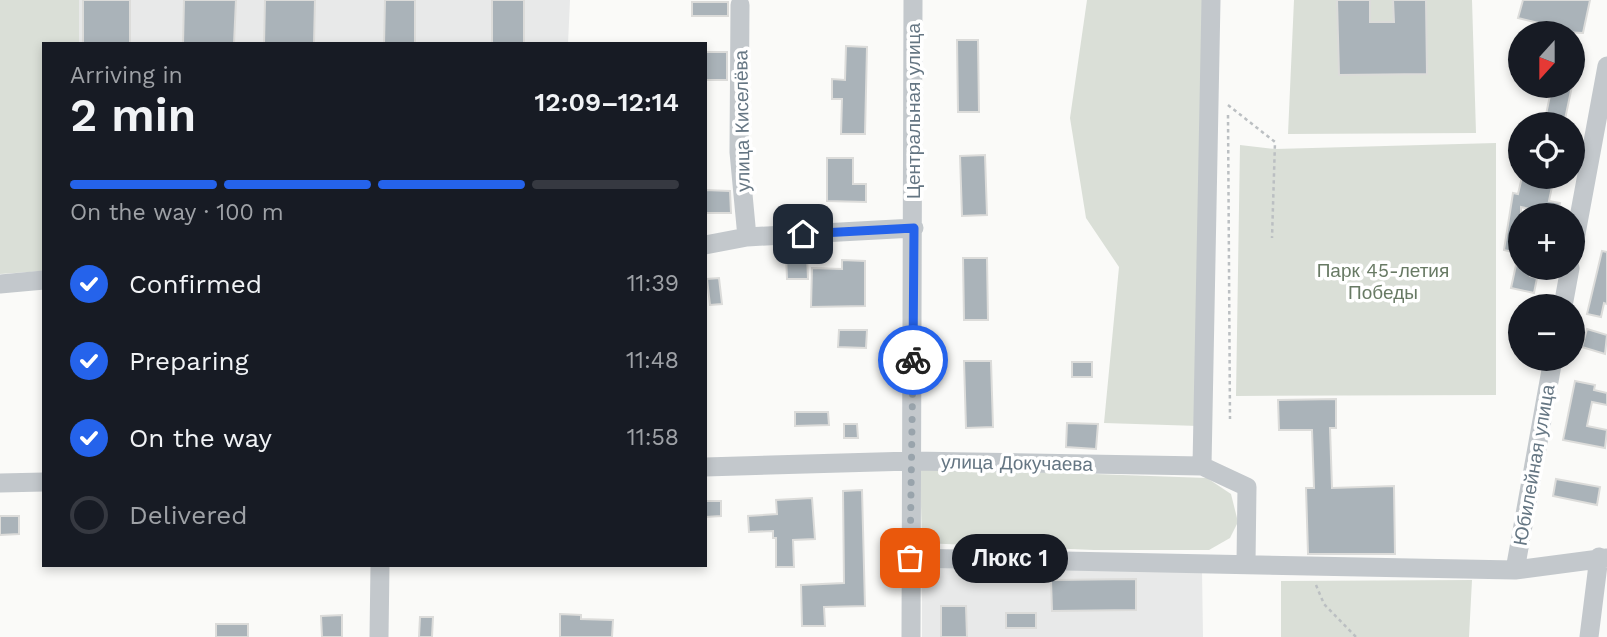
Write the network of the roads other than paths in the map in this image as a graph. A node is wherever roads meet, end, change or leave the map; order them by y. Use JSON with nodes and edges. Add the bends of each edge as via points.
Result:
{"nodes":[{"id":1,"x":913,"y":0,"type":"edge"},
{"id":2,"x":1212,"y":0,"type":"edge"},
{"id":3,"x":740,"y":5,"type":"dead end"},
{"id":4,"x":1607,"y":66,"type":"edge"},
{"id":5,"x":1582,"y":203,"type":"edge"},
{"id":6,"x":914,"y":228,"type":"junction"},
{"id":7,"x":747,"y":237,"type":"junction"},
{"id":8,"x":707,"y":246,"type":"edge"},
{"id":9,"x":42,"y":280,"type":"edge"},
{"id":10,"x":0,"y":284,"type":"edge"},
{"id":11,"x":1551,"y":371,"type":"edge"},
{"id":12,"x":912,"y":461,"type":"junction"},
{"id":13,"x":1202,"y":466,"type":"junction"},
{"id":14,"x":707,"y":467,"type":"edge"},
{"id":15,"x":42,"y":482,"type":"edge"},
{"id":16,"x":0,"y":483,"type":"edge"},
{"id":17,"x":1603,"y":557,"type":"edge"},
{"id":18,"x":910,"y":558,"type":"junction"},
{"id":19,"x":1246,"y":563,"type":"junction"},
{"id":20,"x":380,"y":567,"type":"edge"},
{"id":21,"x":1515,"y":570,"type":"junction"},
{"id":22,"x":379,"y":637,"type":"edge"},
{"id":23,"x":911,"y":637,"type":"edge"},
{"id":24,"x":1590,"y":637,"type":"edge"}],
"edges":[{"from":1,"to":6,"type":"street","name":"Центральная улица"},
{"from":2,"to":13,"type":"street"},
{"from":3,"to":7,"type":"street","name":"улица Киселёва","via":[[739,152]]},
{"from":4,"to":5,"type":"street"},
{"from":6,"to":7,"type":"street"},
{"from":6,"to":12,"type":"street","name":"Центральная улица"},
{"from":7,"to":8,"type":"street"},
{"from":9,"to":10,"type":"street"},
{"from":11,"to":21,"type":"street","name":"Юбилейная улица"},
{"from":12,"to":13,"type":"street","name":"улица Докучаева"},
{"from":12,"to":14,"type":"street","name":"улица Докучаева"},
{"from":12,"to":18,"type":"street","name":"Центральная улица"},
{"from":13,"to":19,"type":"street","via":[[1247,487]]},
{"from":15,"to":16,"type":"street"},
{"from":17,"to":21,"type":"street"},
{"from":17,"to":24,"type":"street"},
{"from":18,"to":19,"type":"street"},
{"from":18,"to":23,"type":"street","name":"Центральная улица"},
{"from":19,"to":21,"type":"street"},
{"from":20,"to":22,"type":"street"}]}
